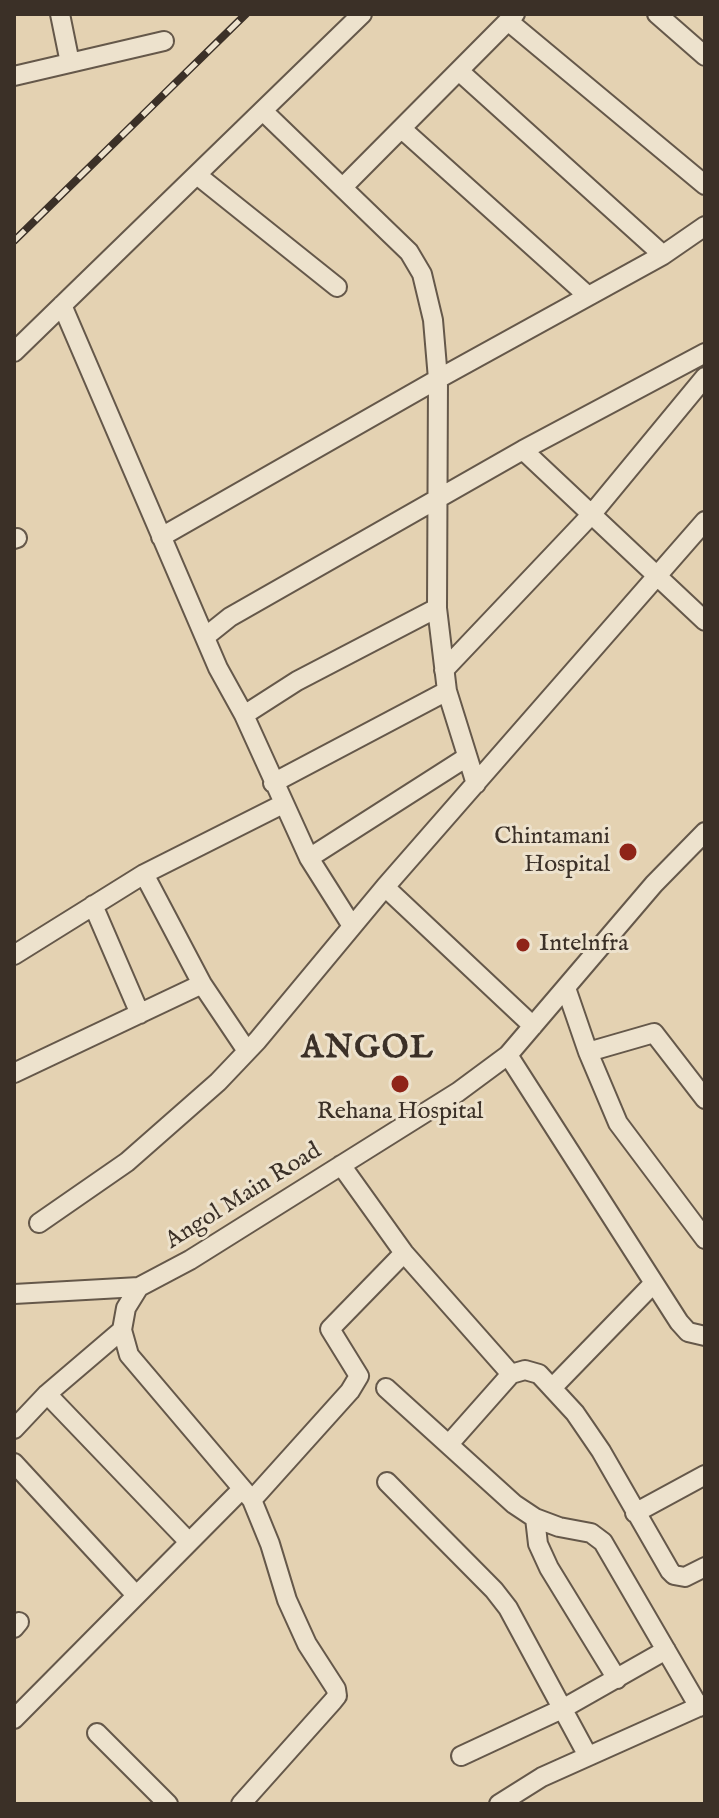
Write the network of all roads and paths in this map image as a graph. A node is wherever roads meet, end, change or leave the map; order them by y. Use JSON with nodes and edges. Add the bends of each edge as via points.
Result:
{"nodes":[{"id":1,"x":60,"y":14,"type":"edge"},
{"id":2,"x":362,"y":14,"type":"edge"},
{"id":3,"x":657,"y":14,"type":"edge"},
{"id":4,"x":512,"y":17,"type":"edge"},
{"id":5,"x":164,"y":41,"type":"dead end"},
{"id":6,"x":705,"y":56,"type":"edge"},
{"id":7,"x":70,"y":63,"type":"junction"},
{"id":8,"x":459,"y":71,"type":"junction"},
{"id":9,"x":14,"y":76,"type":"edge"},
{"id":10,"x":263,"y":111,"type":"junction"},
{"id":11,"x":402,"y":129,"type":"junction"},
{"id":12,"x":197,"y":175,"type":"junction"},
{"id":13,"x":705,"y":185,"type":"edge"},
{"id":14,"x":344,"y":186,"type":"junction"},
{"id":15,"x":705,"y":226,"type":"edge"},
{"id":16,"x":663,"y":255,"type":"junction"},
{"id":17,"x":337,"y":287,"type":"dead end"},
{"id":18,"x":588,"y":296,"type":"junction"},
{"id":19,"x":62,"y":305,"type":"junction"},
{"id":20,"x":14,"y":352,"type":"edge"},
{"id":21,"x":705,"y":353,"type":"edge"},
{"id":22,"x":705,"y":377,"type":"edge"},
{"id":23,"x":438,"y":379,"type":"junction"},
{"id":24,"x":523,"y":450,"type":"junction"},
{"id":25,"x":437,"y":501,"type":"junction"},
{"id":26,"x":591,"y":515,"type":"junction"},
{"id":27,"x":705,"y":521,"type":"edge"},
{"id":28,"x":161,"y":537,"type":"junction"},
{"id":29,"x":656,"y":577,"type":"junction"},
{"id":30,"x":437,"y":608,"type":"junction"},
{"id":31,"x":705,"y":621,"type":"edge"},
{"id":32,"x":205,"y":637,"type":"junction"},
{"id":33,"x":444,"y":670,"type":"junction"},
{"id":34,"x":447,"y":691,"type":"junction"},
{"id":35,"x":244,"y":715,"type":"junction"},
{"id":36,"x":467,"y":757,"type":"junction"},
{"id":37,"x":273,"y":783,"type":"junction"},
{"id":38,"x":476,"y":784,"type":"junction"},
{"id":39,"x":283,"y":804,"type":"junction"},
{"id":40,"x":705,"y":832,"type":"edge"},
{"id":41,"x":309,"y":858,"type":"junction"},
{"id":42,"x":144,"y":874,"type":"junction"},
{"id":43,"x":385,"y":887,"type":"junction"},
{"id":44,"x":93,"y":905,"type":"junction"},
{"id":45,"x":352,"y":926,"type":"junction"},
{"id":46,"x":14,"y":955,"type":"edge"},
{"id":47,"x":202,"y":984,"type":"junction"},
{"id":48,"x":566,"y":988,"type":"junction"},
{"id":49,"x":140,"y":1014,"type":"junction"},
{"id":50,"x":533,"y":1026,"type":"junction"},
{"id":51,"x":247,"y":1051,"type":"junction"},
{"id":52,"x":588,"y":1052,"type":"junction"},
{"id":53,"x":508,"y":1055,"type":"junction"},
{"id":54,"x":14,"y":1073,"type":"edge"},
{"id":55,"x":705,"y":1099,"type":"edge"},
{"id":56,"x":341,"y":1165,"type":"junction"},
{"id":57,"x":39,"y":1223,"type":"dead end"},
{"id":58,"x":705,"y":1239,"type":"edge"},
{"id":59,"x":404,"y":1253,"type":"junction"},
{"id":60,"x":654,"y":1283,"type":"junction"},
{"id":61,"x":139,"y":1287,"type":"junction"},
{"id":62,"x":14,"y":1294,"type":"edge"},
{"id":63,"x":122,"y":1330,"type":"junction"},
{"id":64,"x":705,"y":1336,"type":"edge"},
{"id":65,"x":511,"y":1374,"type":"junction"},
{"id":66,"x":553,"y":1387,"type":"junction"},
{"id":67,"x":386,"y":1388,"type":"dead end"},
{"id":68,"x":47,"y":1394,"type":"junction"},
{"id":69,"x":14,"y":1429,"type":"edge"},
{"id":70,"x":449,"y":1444,"type":"junction"},
{"id":71,"x":14,"y":1463,"type":"edge"},
{"id":72,"x":705,"y":1475,"type":"edge"},
{"id":73,"x":387,"y":1482,"type":"dead end"},
{"id":74,"x":247,"y":1494,"type":"junction"},
{"id":75,"x":635,"y":1513,"type":"junction"},
{"id":76,"x":535,"y":1518,"type":"junction"},
{"id":77,"x":189,"y":1542,"type":"junction"},
{"id":78,"x":705,"y":1567,"type":"edge"},
{"id":79,"x":135,"y":1594,"type":"junction"},
{"id":80,"x":666,"y":1650,"type":"junction"},
{"id":81,"x":617,"y":1679,"type":"junction"},
{"id":82,"x":702,"y":1706,"type":"edge"},
{"id":83,"x":564,"y":1708,"type":"junction"},
{"id":84,"x":14,"y":1719,"type":"edge"},
{"id":85,"x":97,"y":1733,"type":"dead end"},
{"id":86,"x":461,"y":1756,"type":"dead end"},
{"id":87,"x":588,"y":1756,"type":"junction"},
{"id":88,"x":168,"y":1804,"type":"edge"},
{"id":89,"x":241,"y":1804,"type":"edge"},
{"id":90,"x":499,"y":1804,"type":"edge"}],
"edges":[{"from":1,"to":7,"type":"street"},
{"from":2,"to":10,"type":"street"},
{"from":3,"to":6,"type":"street"},
{"from":4,"to":8,"type":"street"},
{"from":4,"to":13,"type":"street"},
{"from":5,"to":7,"type":"street"},
{"from":7,"to":9,"type":"street"},
{"from":8,"to":11,"type":"street"},
{"from":8,"to":16,"type":"street"},
{"from":10,"to":12,"type":"street"},
{"from":10,"to":14,"type":"street"},
{"from":11,"to":14,"type":"street"},
{"from":11,"to":18,"type":"street"},
{"from":12,"to":17,"type":"street"},
{"from":12,"to":19,"type":"street"},
{"from":14,"to":23,"type":"street","via":[[409,252],[422,274]]},
{"from":15,"to":16,"type":"street"},
{"from":16,"to":18,"type":"street"},
{"from":18,"to":23,"type":"street"},
{"from":19,"to":20,"type":"street"},
{"from":19,"to":28,"type":"street"},
{"from":21,"to":24,"type":"street"},
{"from":22,"to":26,"type":"street"},
{"from":23,"to":25,"type":"street"},
{"from":23,"to":28,"type":"street"},
{"from":24,"to":25,"type":"street"},
{"from":24,"to":26,"type":"street"},
{"from":25,"to":30,"type":"street"},
{"from":25,"to":32,"type":"street","via":[[230,617]]},
{"from":26,"to":29,"type":"street"},
{"from":26,"to":33,"type":"street"},
{"from":27,"to":29,"type":"street"},
{"from":28,"to":32,"type":"street"},
{"from":29,"to":31,"type":"street"},
{"from":29,"to":38,"type":"street"},
{"from":30,"to":33,"type":"street"},
{"from":30,"to":35,"type":"street","via":[[297,681]]},
{"from":32,"to":35,"type":"street"},
{"from":33,"to":34,"type":"street"},
{"from":34,"to":36,"type":"street"},
{"from":34,"to":37,"type":"street"},
{"from":35,"to":37,"type":"street"},
{"from":36,"to":38,"type":"street"},
{"from":36,"to":41,"type":"street"},
{"from":37,"to":39,"type":"street"},
{"from":38,"to":43,"type":"street"},
{"from":39,"to":41,"type":"street"},
{"from":39,"to":42,"type":"street"},
{"from":40,"to":48,"type":"street","name":"Angol Main Road"},
{"from":41,"to":45,"type":"street"},
{"from":42,"to":44,"type":"street"},
{"from":42,"to":47,"type":"street"},
{"from":43,"to":45,"type":"street"},
{"from":43,"to":50,"type":"street"},
{"from":44,"to":46,"type":"street"},
{"from":44,"to":49,"type":"street"},
{"from":45,"to":51,"type":"street"},
{"from":47,"to":49,"type":"street"},
{"from":47,"to":51,"type":"street"},
{"from":48,"to":50,"type":"street","name":"Angol Main Road"},
{"from":48,"to":52,"type":"street"},
{"from":49,"to":54,"type":"street"},
{"from":50,"to":53,"type":"street","name":"Angol Main Road"},
{"from":51,"to":57,"type":"street","via":[[127,1162]]},
{"from":52,"to":55,"type":"street","via":[[654,1033]]},
{"from":52,"to":58,"type":"street","via":[[618,1123]]},
{"from":53,"to":56,"type":"street","name":"Angol Main Road"},
{"from":53,"to":60,"type":"street"},
{"from":56,"to":59,"type":"street"},
{"from":56,"to":61,"type":"street","name":"Angol Main Road"},
{"from":59,"to":65,"type":"street"},
{"from":59,"to":74,"type":"street","via":[[330,1329],[359,1376],[350,1391]]},
{"from":60,"to":64,"type":"street","via":[[688,1332]]},
{"from":60,"to":66,"type":"street"},
{"from":61,"to":62,"type":"street","name":"Angol Main Road"},
{"from":61,"to":63,"type":"street","via":[[126,1308]]},
{"from":63,"to":68,"type":"street"},
{"from":63,"to":74,"type":"street","via":[[129,1355]]},
{"from":65,"to":66,"type":"street","via":[[539,1374]]},
{"from":65,"to":70,"type":"street"},
{"from":66,"to":75,"type":"street","via":[[601,1451]]},
{"from":67,"to":70,"type":"street"},
{"from":68,"to":69,"type":"street"},
{"from":68,"to":77,"type":"street"},
{"from":70,"to":76,"type":"street"},
{"from":71,"to":79,"type":"street"},
{"from":72,"to":75,"type":"street"},
{"from":73,"to":83,"type":"street","via":[[494,1590]]},
{"from":74,"to":77,"type":"street"},
{"from":74,"to":89,"type":"street","via":[[287,1600],[337,1696]]},
{"from":75,"to":78,"type":"street","via":[[674,1575],[685,1577]]},
{"from":76,"to":80,"type":"street","via":[[591,1533],[603,1542]]},
{"from":76,"to":81,"type":"street","via":[[538,1544],[549,1568]]},
{"from":77,"to":79,"type":"street"},
{"from":79,"to":84,"type":"street"},
{"from":80,"to":81,"type":"street"},
{"from":80,"to":82,"type":"street"},
{"from":81,"to":83,"type":"street"},
{"from":82,"to":87,"type":"street"},
{"from":83,"to":86,"type":"street"},
{"from":83,"to":87,"type":"street"},
{"from":85,"to":88,"type":"street"},
{"from":87,"to":90,"type":"street"}]}
